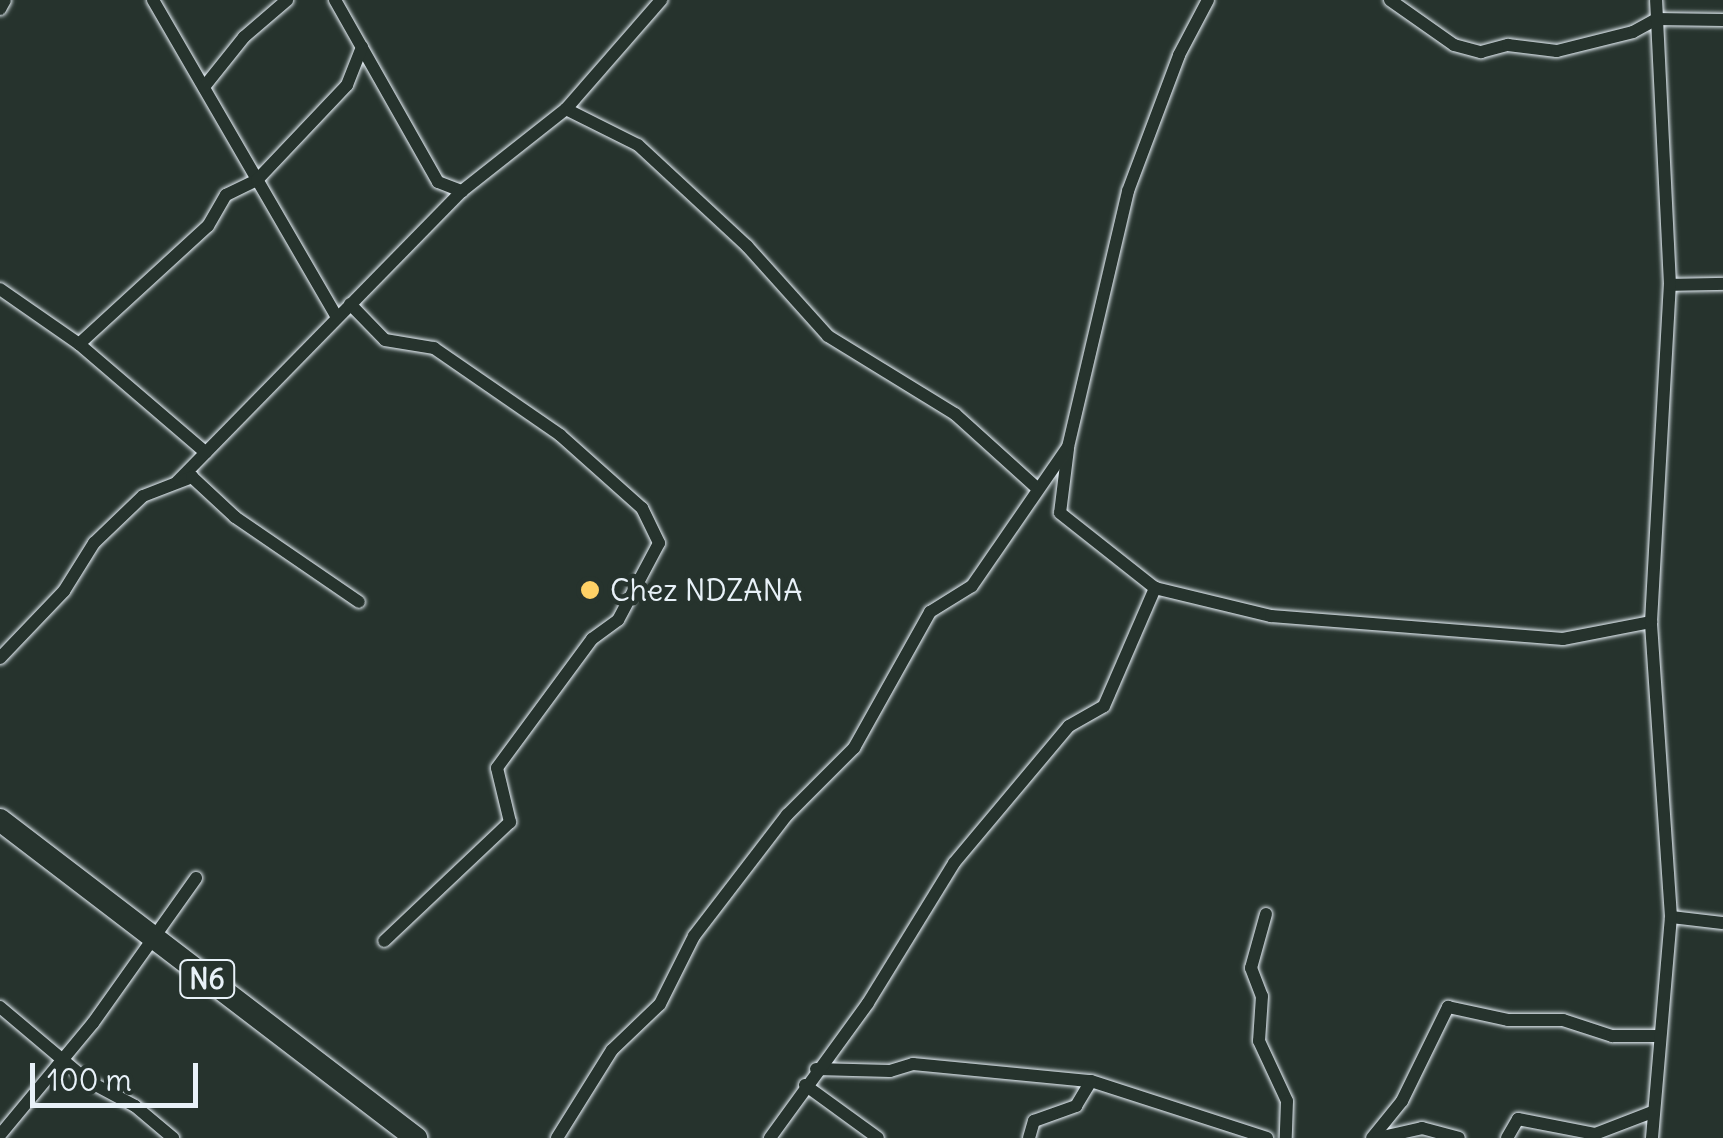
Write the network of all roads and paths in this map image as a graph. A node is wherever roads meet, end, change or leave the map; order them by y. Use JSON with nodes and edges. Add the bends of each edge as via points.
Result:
{"nodes":[{"id":1,"x":5,"y":0,"type":"edge"},
{"id":2,"x":153,"y":0,"type":"edge"},
{"id":3,"x":287,"y":0,"type":"edge"},
{"id":4,"x":335,"y":0,"type":"edge"},
{"id":5,"x":660,"y":0,"type":"edge"},
{"id":6,"x":1208,"y":0,"type":"edge"},
{"id":7,"x":1390,"y":0,"type":"edge"},
{"id":8,"x":1656,"y":0,"type":"edge"},
{"id":9,"x":0,"y":10,"type":"edge"},
{"id":10,"x":1656,"y":19,"type":"junction"},
{"id":11,"x":1723,"y":20,"type":"edge"},
{"id":12,"x":362,"y":47,"type":"junction"},
{"id":13,"x":204,"y":87,"type":"junction"},
{"id":14,"x":566,"y":109,"type":"junction"},
{"id":15,"x":257,"y":180,"type":"junction"},
{"id":16,"x":462,"y":191,"type":"junction"},
{"id":17,"x":1723,"y":284,"type":"edge"},
{"id":18,"x":1670,"y":286,"type":"junction"},
{"id":19,"x":0,"y":290,"type":"edge"},
{"id":20,"x":350,"y":304,"type":"junction"},
{"id":21,"x":336,"y":318,"type":"junction"},
{"id":22,"x":79,"y":344,"type":"junction"},
{"id":23,"x":1068,"y":446,"type":"junction"},
{"id":24,"x":206,"y":453,"type":"junction"},
{"id":25,"x":177,"y":482,"type":"junction"},
{"id":26,"x":1037,"y":488,"type":"junction"},
{"id":27,"x":1154,"y":588,"type":"junction"},
{"id":28,"x":359,"y":602,"type":"dead end"},
{"id":29,"x":1652,"y":622,"type":"junction"},
{"id":30,"x":0,"y":658,"type":"edge"},
{"id":31,"x":0,"y":820,"type":"edge"},
{"id":32,"x":196,"y":878,"type":"dead end"},
{"id":33,"x":1266,"y":914,"type":"dead end"},
{"id":34,"x":1671,"y":917,"type":"junction"},
{"id":35,"x":1723,"y":923,"type":"edge"},
{"id":36,"x":154,"y":937,"type":"junction"},
{"id":37,"x":384,"y":941,"type":"dead end"},
{"id":38,"x":0,"y":1008,"type":"edge"},
{"id":39,"x":1660,"y":1036,"type":"junction"},
{"id":40,"x":64,"y":1061,"type":"junction"},
{"id":41,"x":816,"y":1069,"type":"junction"},
{"id":42,"x":1091,"y":1081,"type":"junction"},
{"id":43,"x":805,"y":1086,"type":"junction"},
{"id":44,"x":1652,"y":1112,"type":"junction"},
{"id":45,"x":0,"y":1135,"type":"edge"},
{"id":46,"x":173,"y":1138,"type":"edge"},
{"id":47,"x":416,"y":1138,"type":"edge"},
{"id":48,"x":557,"y":1138,"type":"edge"},
{"id":49,"x":770,"y":1138,"type":"edge"},
{"id":50,"x":878,"y":1138,"type":"edge"},
{"id":51,"x":1028,"y":1138,"type":"edge"},
{"id":52,"x":1267,"y":1138,"type":"edge"},
{"id":53,"x":1286,"y":1138,"type":"edge"},
{"id":54,"x":1375,"y":1138,"type":"edge"},
{"id":55,"x":1460,"y":1138,"type":"edge"},
{"id":56,"x":1507,"y":1138,"type":"edge"},
{"id":57,"x":1652,"y":1138,"type":"edge"}],
"edges":[{"from":1,"to":9,"type":"street"},
{"from":2,"to":13,"type":"street"},
{"from":3,"to":13,"type":"street","via":[[244,36]]},
{"from":4,"to":12,"type":"street"},
{"from":5,"to":14,"type":"street"},
{"from":6,"to":23,"type":"street","via":[[1128,192]]},
{"from":7,"to":10,"type":"street","via":[[1454,46],[1481,52],[1508,46],[1557,51],[1633,32]]},
{"from":8,"to":10,"type":"street"},
{"from":10,"to":11,"type":"street"},
{"from":10,"to":18,"type":"street"},
{"from":12,"to":15,"type":"street","via":[[347,85]]},
{"from":12,"to":16,"type":"street","via":[[438,182]]},
{"from":13,"to":15,"type":"street"},
{"from":14,"to":16,"type":"street"},
{"from":14,"to":26,"type":"street","via":[[638,146],[756,256],[828,336],[955,414]]},
{"from":15,"to":21,"type":"street"},
{"from":15,"to":22,"type":"street","via":[[226,195],[208,226]]},
{"from":16,"to":20,"type":"street"},
{"from":17,"to":18,"type":"street"},
{"from":18,"to":29,"type":"street"},
{"from":19,"to":22,"type":"street"},
{"from":20,"to":21,"type":"street"},
{"from":20,"to":37,"type":"street","via":[[385,340],[434,348],[560,435],[642,508],[659,543],[618,620],[592,639],[496,768],[510,822]]},
{"from":21,"to":24,"type":"street"},
{"from":22,"to":24,"type":"street"},
{"from":23,"to":26,"type":"street"},
{"from":23,"to":27,"type":"street","via":[[1060,513]]},
{"from":24,"to":25,"type":"street"},
{"from":25,"to":28,"type":"street","via":[[197,478],[235,517]]},
{"from":25,"to":30,"type":"street","via":[[143,496],[94,542],[64,591]]},
{"from":26,"to":48,"type":"street","via":[[972,586],[930,612],[854,748],[787,815],[694,936],[660,1004],[612,1050]]},
{"from":27,"to":29,"type":"street","via":[[1271,616],[1563,639]]},
{"from":27,"to":41,"type":"street","via":[[1104,706],[1069,726],[954,863],[868,1003]]},
{"from":29,"to":34,"type":"street"},
{"from":31,"to":36,"type":"highway","number":"N6"},
{"from":32,"to":36,"type":"street"},
{"from":33,"to":53,"type":"street","via":[[1251,968],[1262,996],[1259,1041],[1287,1100]]},
{"from":34,"to":35,"type":"street"},
{"from":34,"to":39,"type":"street"},
{"from":36,"to":40,"type":"street"},
{"from":36,"to":47,"type":"highway","number":"N6"},
{"from":38,"to":40,"type":"street"},
{"from":39,"to":44,"type":"street"},
{"from":39,"to":54,"type":"street","via":[[1612,1036],[1563,1020],[1508,1020],[1448,1006],[1402,1100]]},
{"from":40,"to":45,"type":"street"},
{"from":40,"to":46,"type":"street"},
{"from":41,"to":42,"type":"street","via":[[890,1071],[913,1064]]},
{"from":41,"to":43,"type":"street"},
{"from":42,"to":51,"type":"street","via":[[1076,1106],[1034,1121]]},
{"from":42,"to":52,"type":"street"},
{"from":43,"to":49,"type":"street"},
{"from":43,"to":50,"type":"street"},
{"from":44,"to":56,"type":"street","via":[[1595,1134],[1518,1119]]},
{"from":44,"to":57,"type":"street"},
{"from":54,"to":55,"type":"street","via":[[1422,1128]]}]}
